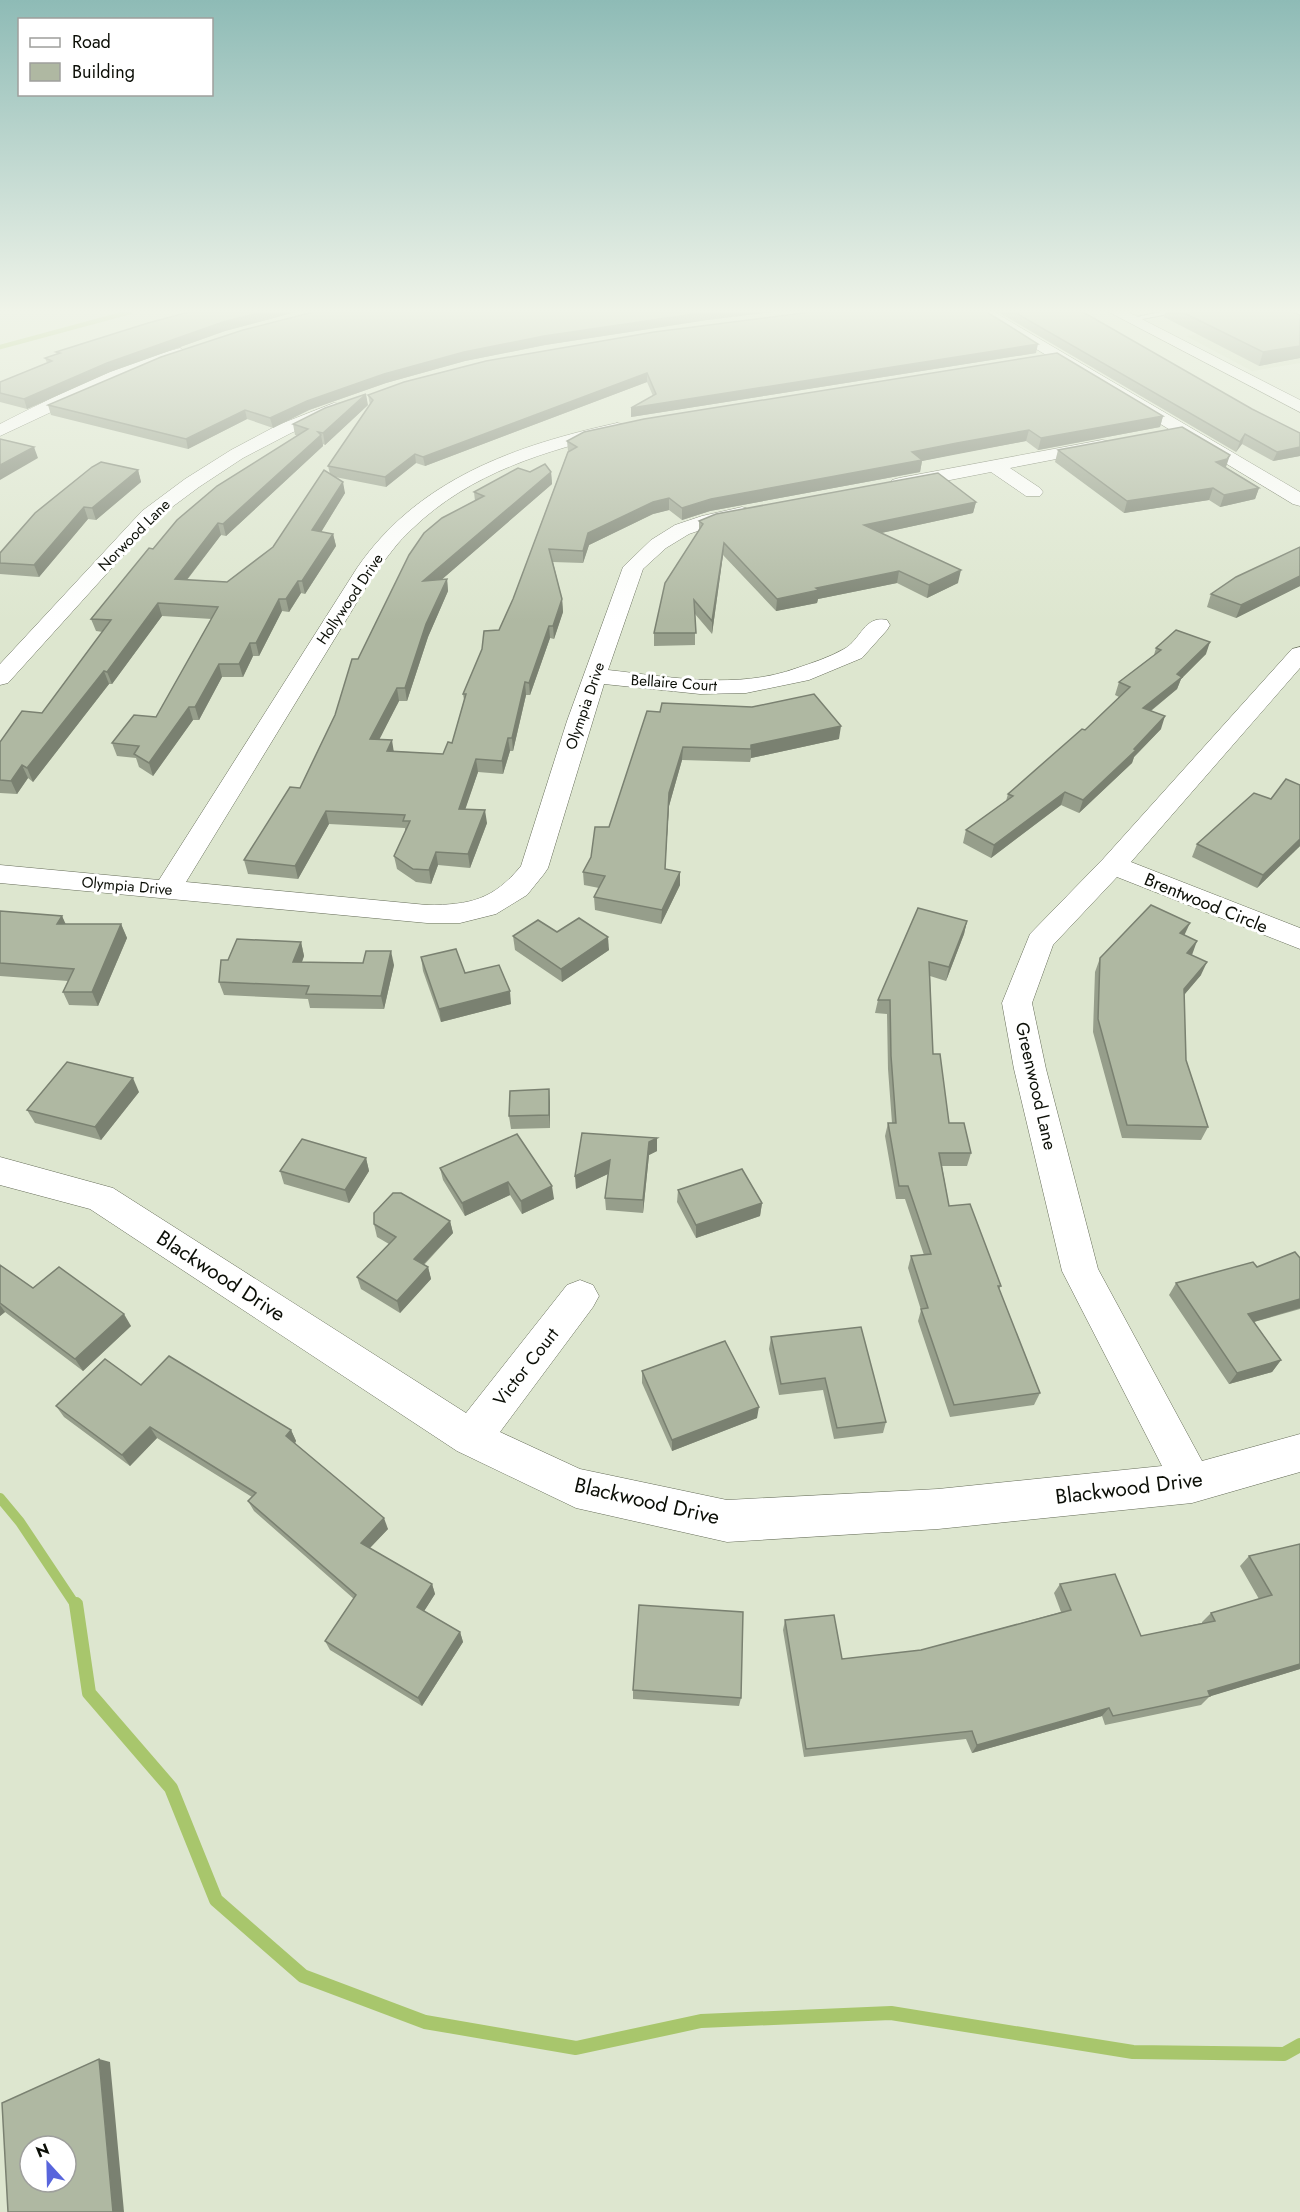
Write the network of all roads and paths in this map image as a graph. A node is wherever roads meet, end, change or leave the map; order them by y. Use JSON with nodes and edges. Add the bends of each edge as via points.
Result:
{"nodes":[{"id":1,"x":30,"y":415,"type":"edge"},
{"id":2,"x":314,"y":415,"type":"edge"},
{"id":3,"x":1158,"y":415,"type":"edge"},
{"id":4,"x":641,"y":423,"type":"edge"},
{"id":5,"x":1183,"y":430,"type":"junction"},
{"id":6,"x":0,"y":431,"type":"edge"},
{"id":7,"x":994,"y":466,"type":"junction"},
{"id":8,"x":881,"y":487,"type":"edge"},
{"id":9,"x":1033,"y":492,"type":"dead end"},
{"id":10,"x":1300,"y":500,"type":"edge"},
{"id":11,"x":767,"y":508,"type":"edge"},
{"id":12,"x":879,"y":625,"type":"dead end"},
{"id":13,"x":1300,"y":654,"type":"edge"},
{"id":14,"x":596,"y":676,"type":"junction"},
{"id":15,"x":0,"y":678,"type":"edge"},
{"id":16,"x":1113,"y":865,"type":"junction"},
{"id":17,"x":0,"y":874,"type":"edge"},
{"id":18,"x":167,"y":890,"type":"junction"},
{"id":19,"x":1300,"y":939,"type":"edge"},
{"id":20,"x":0,"y":1171,"type":"edge"},
{"id":21,"x":580,"y":1296,"type":"dead end"},
{"id":22,"x":471,"y":1438,"type":"junction"},
{"id":23,"x":1300,"y":1453,"type":"edge"},
{"id":24,"x":1192,"y":1483,"type":"junction"}],
"edges":[{"from":1,"to":6,"type":"street"},
{"from":2,"to":15,"type":"street","name":"Norwood Lane","via":[[254,443],[198,477],[149,515]]},
{"from":3,"to":5,"type":"street"},
{"from":4,"to":18,"type":"street","name":"Hollywood Drive","via":[[580,436],[510,459],[467,480],[405,523],[367,568]]},
{"from":5,"to":7,"type":"street"},
{"from":5,"to":10,"type":"street"},
{"from":7,"to":8,"type":"street"},
{"from":7,"to":9,"type":"street"},
{"from":11,"to":14,"type":"street","name":"Olympia Drive","via":[[678,530],[651,548],[633,567]]},
{"from":12,"to":14,"type":"street","name":"Bellaire Court","via":[[854,653],[801,675],[746,686],[700,687]]},
{"from":13,"to":16,"type":"street","name":"Greenwood Lane"},
{"from":14,"to":18,"type":"street","name":"Olympia Drive","via":[[534,868],[517,889],[486,907],[460,914],[427,914]]},
{"from":16,"to":19,"type":"street","name":"Brentwood Circle"},
{"from":16,"to":24,"type":"street","name":"Greenwood Lane","via":[[1040,940],[1017,1003],[1080,1271]]},
{"from":17,"to":18,"type":"street","name":"Olympia Drive"},
{"from":20,"to":22,"type":"street","name":"Blackwood Drive","via":[[101,1198]]},
{"from":21,"to":22,"type":"street","name":"Victor Court"},
{"from":22,"to":24,"type":"street","name":"Blackwood Drive","via":[[576,1488],[727,1521],[938,1509]]},
{"from":23,"to":24,"type":"street","name":"Blackwood Drive"}]}
